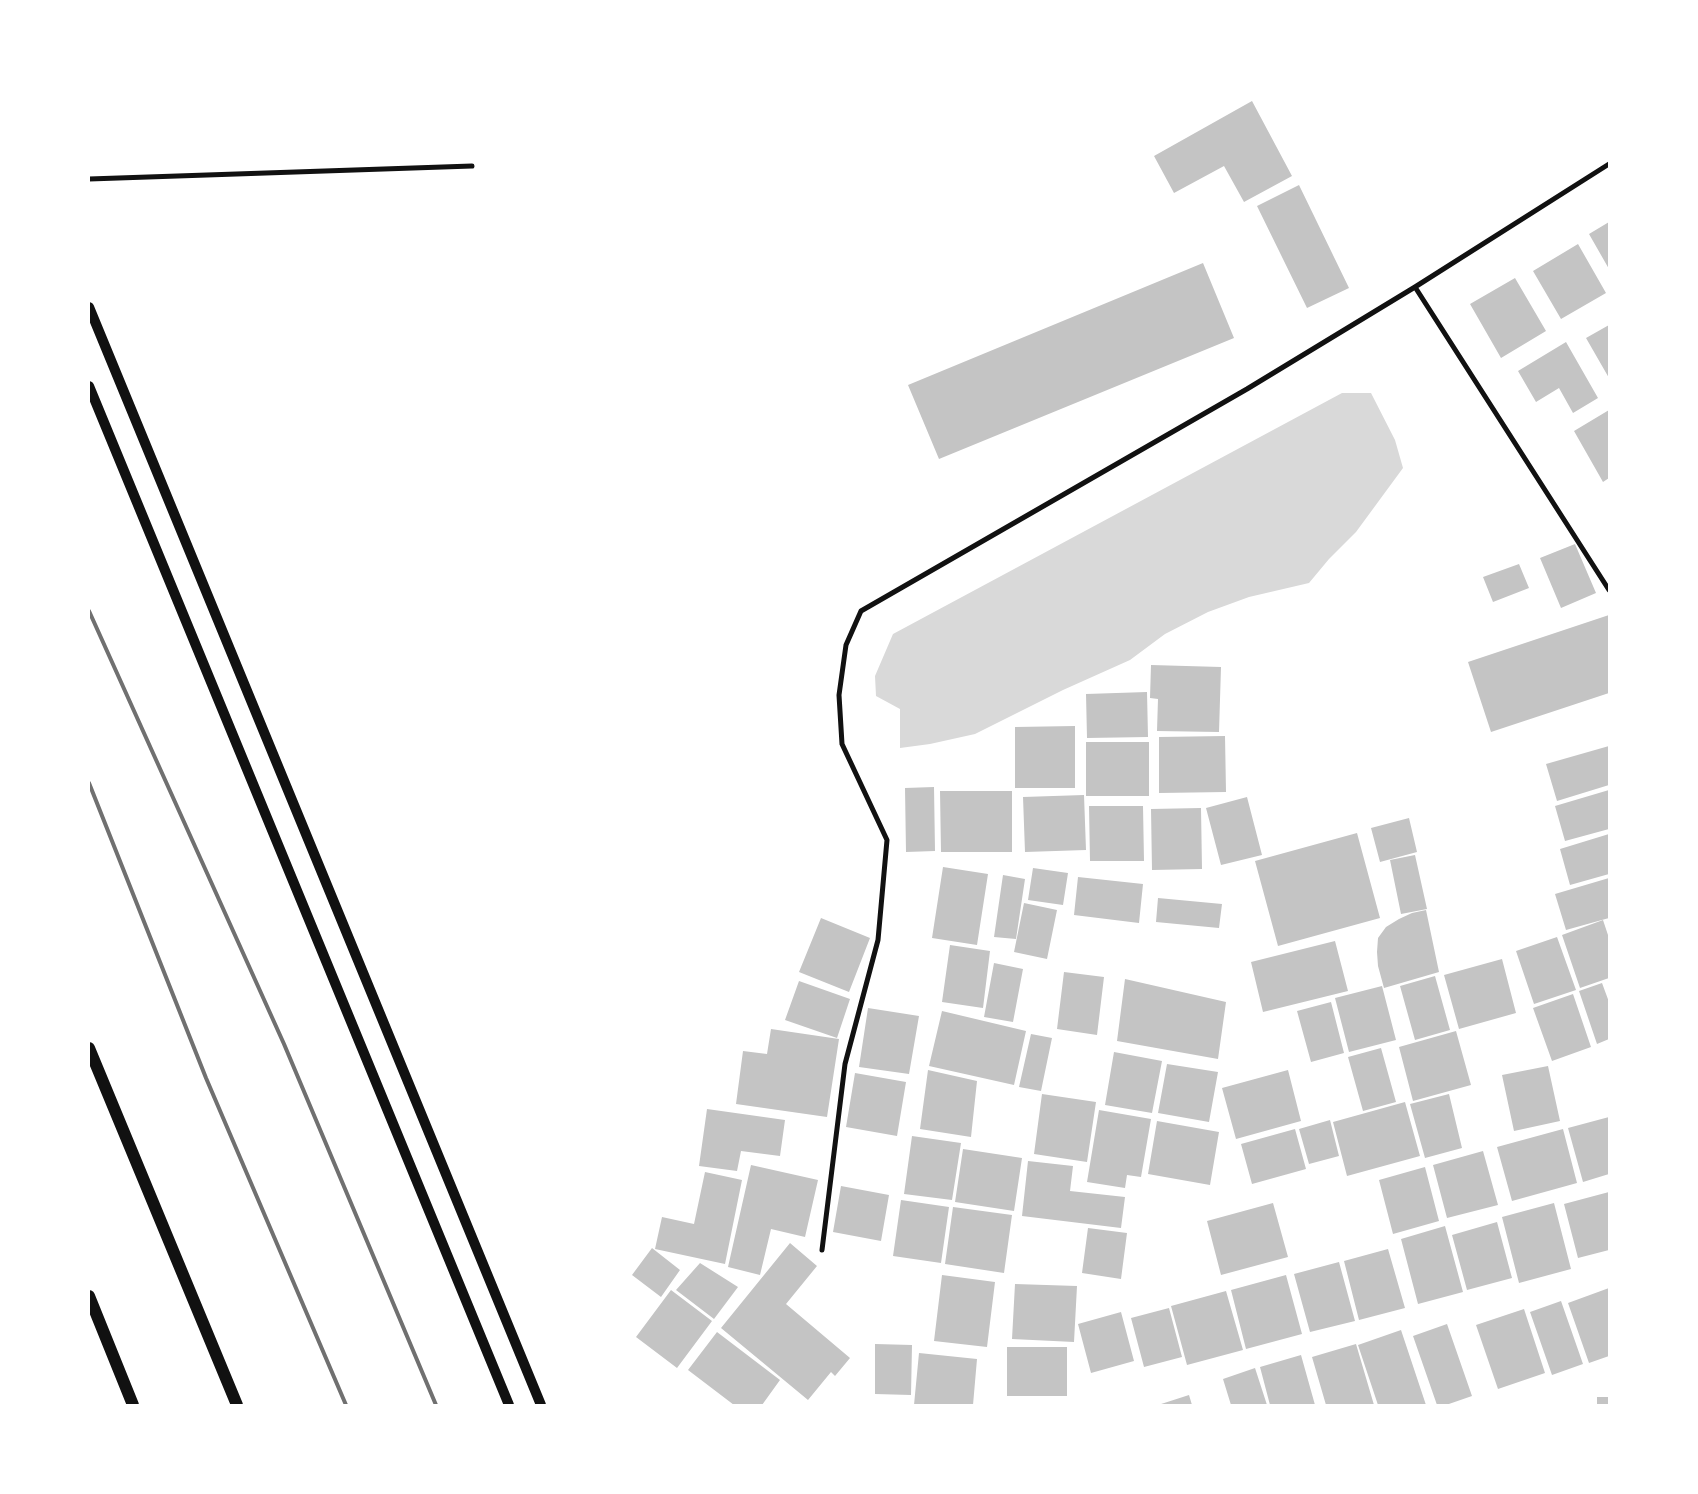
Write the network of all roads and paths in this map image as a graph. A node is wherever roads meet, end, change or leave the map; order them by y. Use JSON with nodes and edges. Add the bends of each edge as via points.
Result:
{"nodes":[{"id":1,"x":1609,"y":164,"type":"edge"},
{"id":2,"x":472,"y":166,"type":"dead end"},
{"id":3,"x":89,"y":179,"type":"edge"},
{"id":4,"x":1415,"y":286,"type":"junction"},
{"id":5,"x":89,"y":307,"type":"edge"},
{"id":6,"x":89,"y":386,"type":"edge"},
{"id":7,"x":1609,"y":590,"type":"edge"},
{"id":8,"x":89,"y":1048,"type":"edge"},
{"id":9,"x":822,"y":1250,"type":"dead end"},
{"id":10,"x":89,"y":1296,"type":"edge"},
{"id":11,"x":206,"y":1330,"type":"junction"},
{"id":12,"x":133,"y":1405,"type":"edge"},
{"id":13,"x":236,"y":1405,"type":"edge"},
{"id":14,"x":245,"y":1405,"type":"edge"},
{"id":15,"x":509,"y":1405,"type":"edge"},
{"id":16,"x":541,"y":1405,"type":"edge"}],
"edges":[{"from":1,"to":4,"type":"street"},
{"from":2,"to":3,"type":"street"},
{"from":4,"to":7,"type":"street"},
{"from":4,"to":9,"type":"street","via":[[1247,389],[861,611],[846,645],[839,696],[842,744],[888,840],[878,940],[845,1064]]},
{"from":5,"to":16,"type":"main road"},
{"from":6,"to":15,"type":"main road"},
{"from":8,"to":11,"type":"main road"},
{"from":10,"to":12,"type":"main road"},
{"from":11,"to":13,"type":"main road"},
{"from":11,"to":14,"type":"main road"}]}
